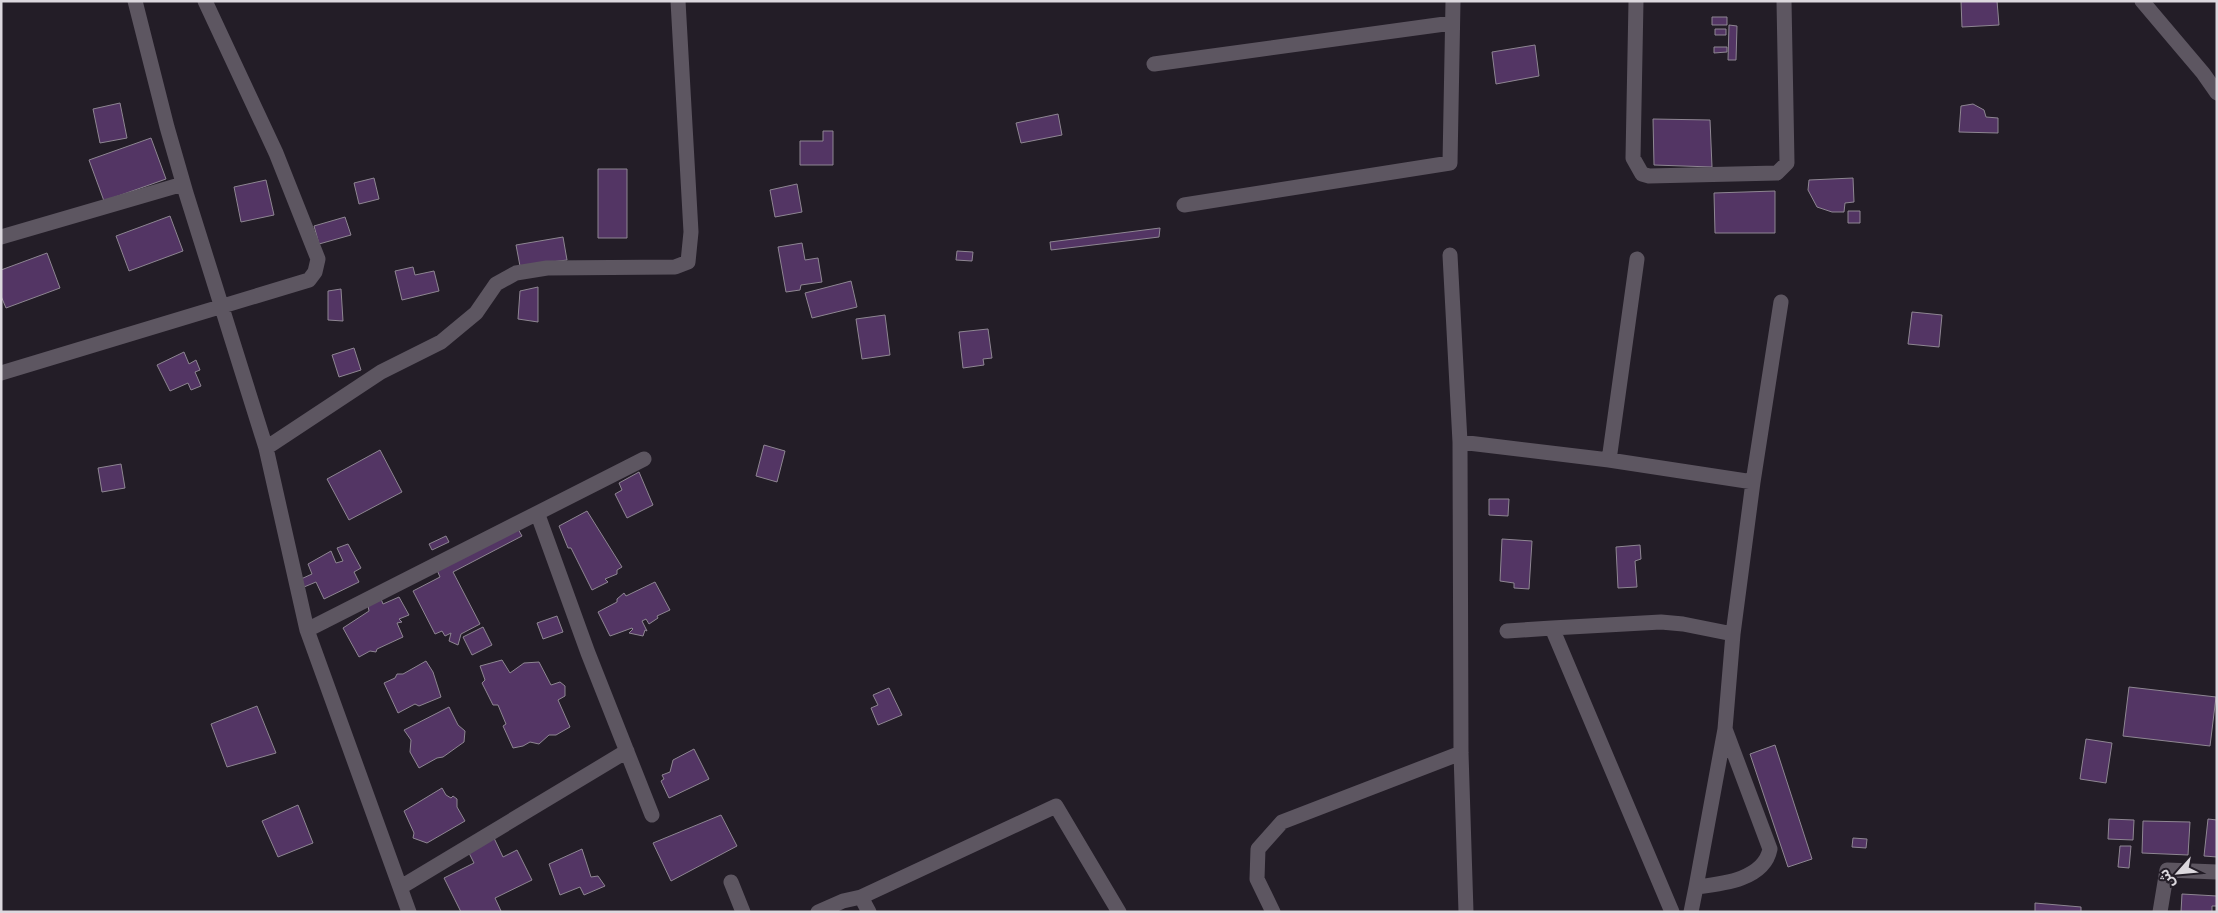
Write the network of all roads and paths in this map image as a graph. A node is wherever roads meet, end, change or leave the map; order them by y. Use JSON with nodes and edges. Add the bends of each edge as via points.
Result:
{"nodes":[{"id":1,"x":136,"y":1,"type":"edge"},
{"id":2,"x":206,"y":1,"type":"edge"},
{"id":3,"x":678,"y":1,"type":"edge"},
{"id":4,"x":1453,"y":1,"type":"edge"},
{"id":5,"x":1636,"y":1,"type":"edge"},
{"id":6,"x":1784,"y":1,"type":"edge"},
{"id":7,"x":2142,"y":1,"type":"edge"},
{"id":8,"x":1452,"y":23,"type":"junction"},
{"id":9,"x":1154,"y":64,"type":"dead end"},
{"id":10,"x":2217,"y":93,"type":"edge"},
{"id":11,"x":183,"y":184,"type":"junction"},
{"id":12,"x":1184,"y":205,"type":"dead end"},
{"id":13,"x":1,"y":237,"type":"edge"},
{"id":14,"x":1450,"y":255,"type":"dead end"},
{"id":15,"x":1637,"y":259,"type":"dead end"},
{"id":16,"x":1781,"y":302,"type":"dead end"},
{"id":17,"x":220,"y":305,"type":"junction"},
{"id":18,"x":1,"y":373,"type":"edge"},
{"id":19,"x":1460,"y":442,"type":"junction"},
{"id":20,"x":266,"y":448,"type":"junction"},
{"id":21,"x":644,"y":459,"type":"dead end"},
{"id":22,"x":1609,"y":460,"type":"junction"},
{"id":23,"x":1753,"y":482,"type":"junction"},
{"id":24,"x":538,"y":514,"type":"junction"},
{"id":25,"x":1552,"y":628,"type":"junction"},
{"id":26,"x":306,"y":630,"type":"junction"},
{"id":27,"x":1507,"y":631,"type":"dead end"},
{"id":28,"x":1733,"y":634,"type":"junction"},
{"id":29,"x":1725,"y":729,"type":"junction"},
{"id":30,"x":627,"y":751,"type":"junction"},
{"id":31,"x":1461,"y":753,"type":"junction"},
{"id":32,"x":652,"y":815,"type":"dead end"},
{"id":33,"x":2217,"y":872,"type":"edge"},
{"id":34,"x":732,"y":882,"type":"dead end"},
{"id":35,"x":401,"y":887,"type":"junction"},
{"id":36,"x":1696,"y":888,"type":"junction"},
{"id":37,"x":861,"y":897,"type":"junction"},
{"id":38,"x":409,"y":912,"type":"edge"},
{"id":39,"x":743,"y":912,"type":"edge"},
{"id":40,"x":818,"y":912,"type":"edge"},
{"id":41,"x":869,"y":912,"type":"edge"},
{"id":42,"x":1119,"y":912,"type":"edge"},
{"id":43,"x":1272,"y":912,"type":"edge"},
{"id":44,"x":1466,"y":912,"type":"edge"},
{"id":45,"x":1672,"y":912,"type":"edge"},
{"id":46,"x":1691,"y":912,"type":"edge"},
{"id":47,"x":2160,"y":912,"type":"edge"}],
"edges":[{"from":1,"to":11,"type":"street"},
{"from":2,"to":17,"type":"street","via":[[276,153],[318,259],[315,272],[308,280]]},
{"from":3,"to":20,"type":"street","via":[[691,232],[688,262],[675,267],[547,268],[516,273],[496,284],[476,312],[441,342],[380,372]]},
{"from":4,"to":8,"type":"street"},
{"from":5,"to":6,"type":"street","via":[[1633,158],[1642,174],[1649,176],[1777,173],[1783,169],[1787,163]]},
{"from":7,"to":10,"type":"street"},
{"from":8,"to":9,"type":"street"},
{"from":8,"to":12,"type":"street","via":[[1450,163]]},
{"from":11,"to":13,"type":"street"},
{"from":11,"to":17,"type":"street"},
{"from":14,"to":19,"type":"street"},
{"from":15,"to":22,"type":"street"},
{"from":16,"to":23,"type":"street"},
{"from":17,"to":18,"type":"street"},
{"from":17,"to":20,"type":"street"},
{"from":19,"to":22,"type":"street"},
{"from":19,"to":31,"type":"street"},
{"from":20,"to":26,"type":"street"},
{"from":21,"to":24,"type":"street"},
{"from":22,"to":23,"type":"street"},
{"from":23,"to":28,"type":"street"},
{"from":24,"to":26,"type":"street"},
{"from":24,"to":30,"type":"street"},
{"from":25,"to":27,"type":"street"},
{"from":25,"to":28,"type":"street","via":[[1661,622]]},
{"from":25,"to":45,"type":"street"},
{"from":26,"to":35,"type":"street"},
{"from":28,"to":29,"type":"street"},
{"from":29,"to":36,"type":"street"},
{"from":29,"to":36,"type":"street","via":[[1770,849],[1768,859],[1751,874]]},
{"from":30,"to":32,"type":"street"},
{"from":30,"to":35,"type":"street"},
{"from":31,"to":43,"type":"street","via":[[1282,822],[1258,849],[1257,879]]},
{"from":31,"to":44,"type":"street"},
{"from":33,"to":47,"type":"street","via":[[2167,870]]},
{"from":34,"to":39,"type":"street"},
{"from":35,"to":38,"type":"street"},
{"from":36,"to":46,"type":"street"},
{"from":37,"to":40,"type":"street"},
{"from":37,"to":41,"type":"street"},
{"from":37,"to":42,"type":"street","via":[[1056,806]]}]}
